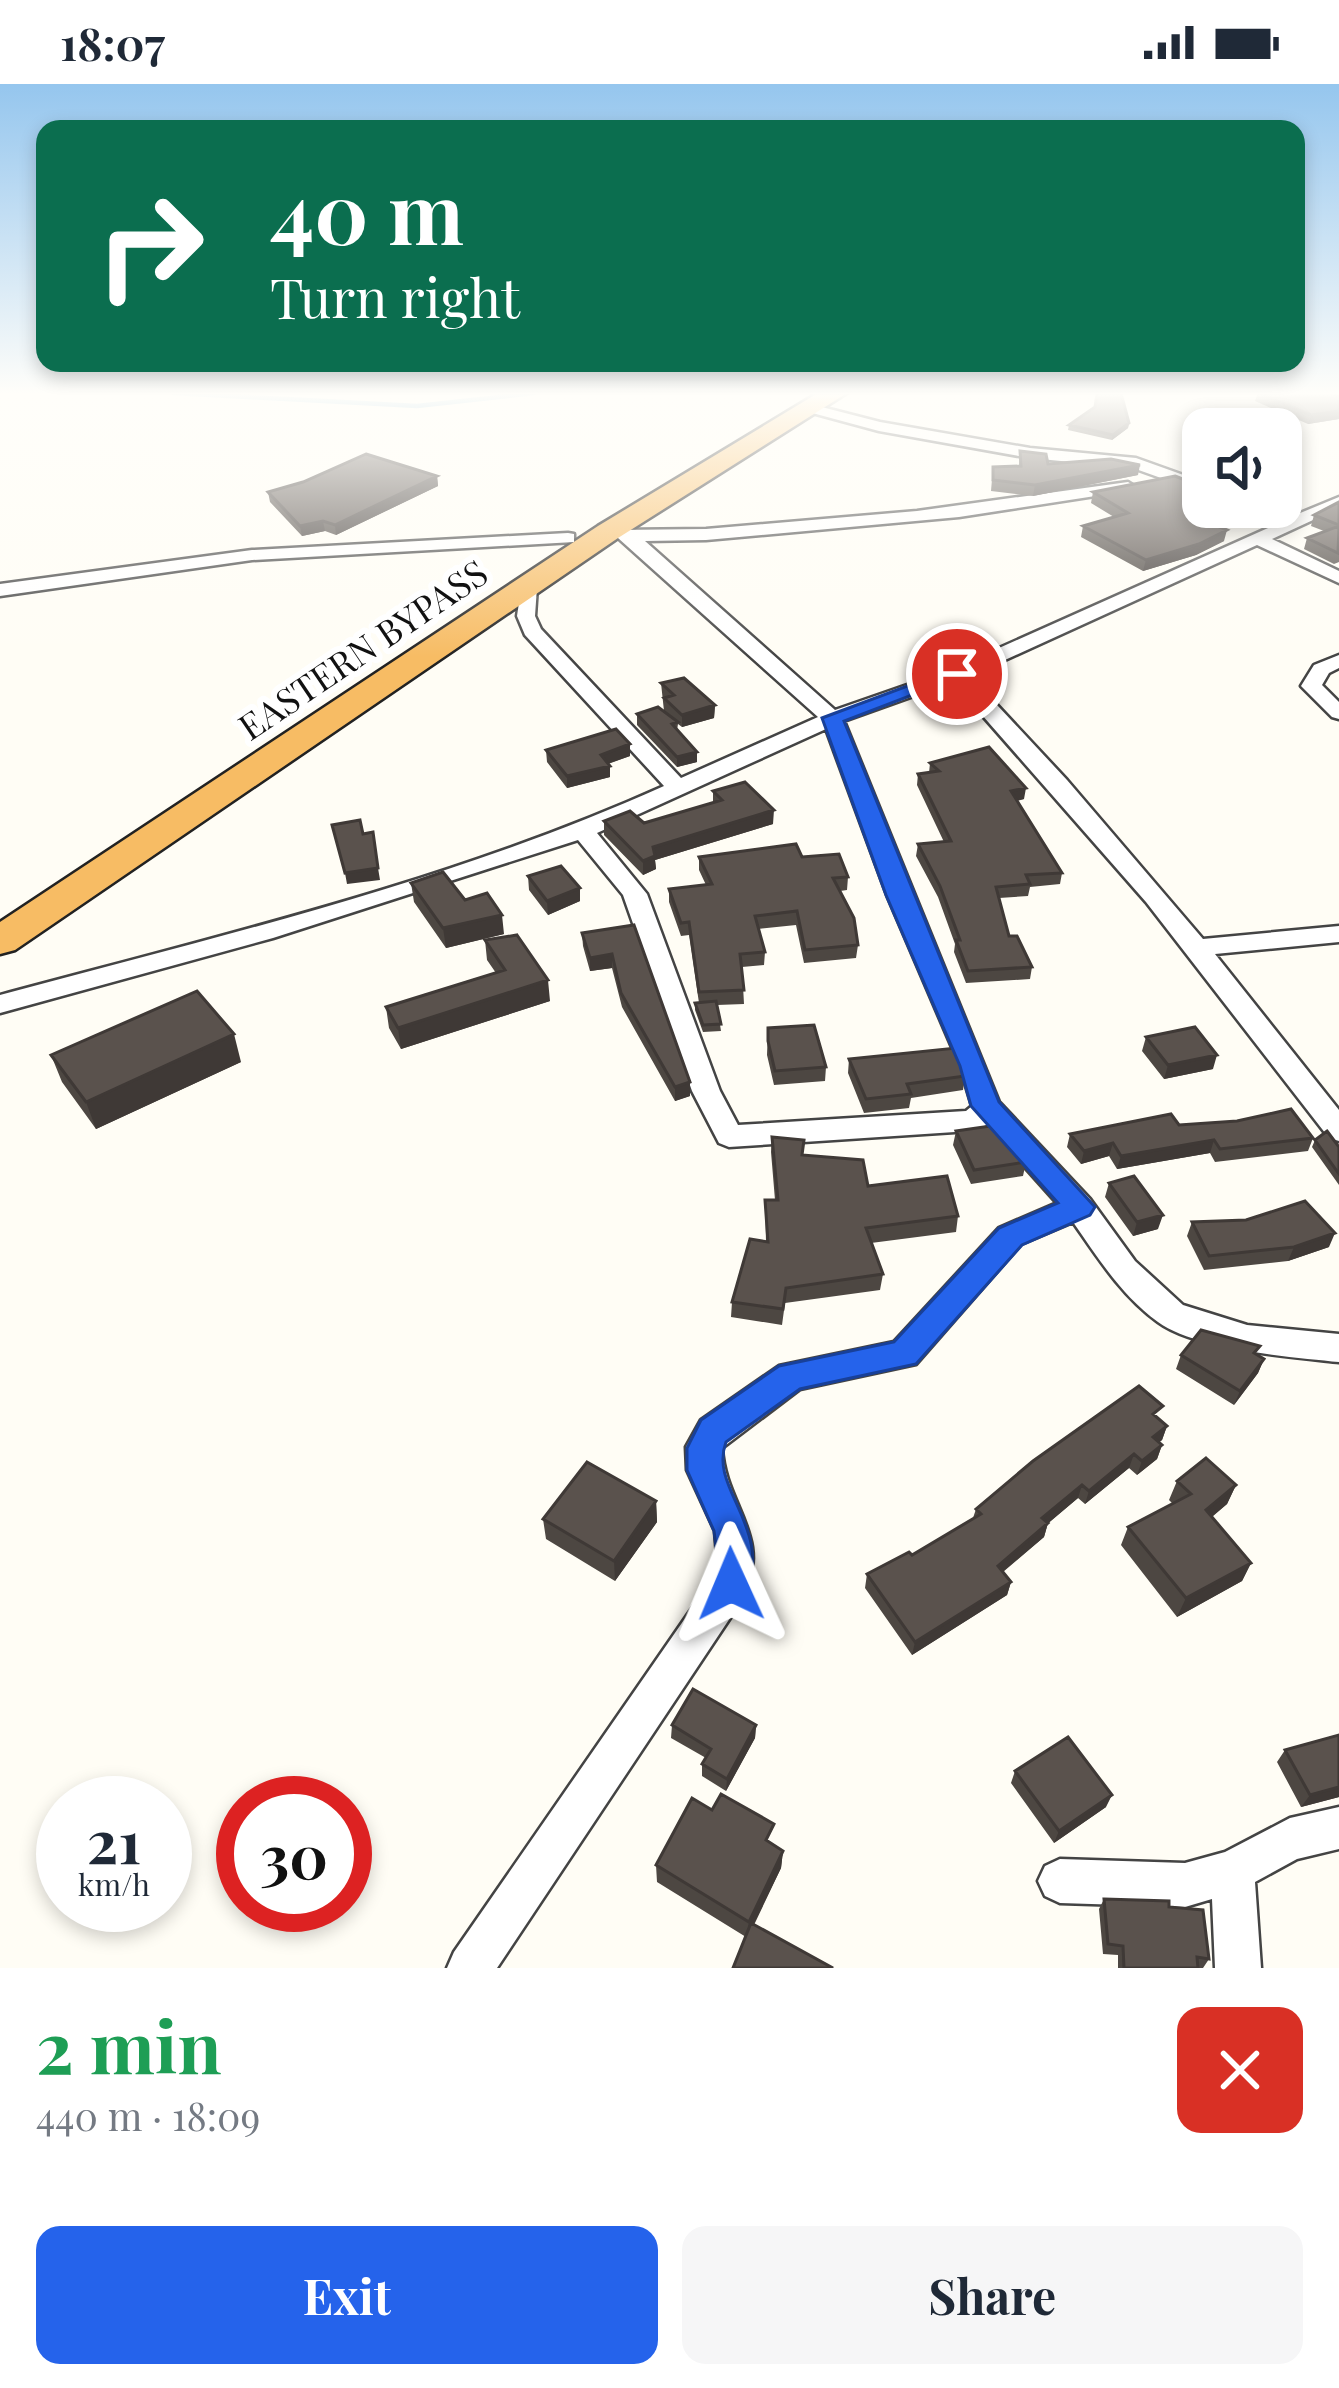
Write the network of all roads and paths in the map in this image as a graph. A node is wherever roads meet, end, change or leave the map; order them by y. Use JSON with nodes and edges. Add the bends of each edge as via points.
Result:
{"nodes":[{"id":1,"x":670,"y":481,"type":"edge"},
{"id":2,"x":695,"y":481,"type":"edge"},
{"id":3,"x":1155,"y":481,"type":"edge"},
{"id":4,"x":1339,"y":502,"type":"edge"},
{"id":5,"x":1302,"y":518,"type":"edge"},
{"id":6,"x":1278,"y":528,"type":"edge"},
{"id":7,"x":618,"y":533,"type":"junction"},
{"id":8,"x":568,"y":538,"type":"junction"},
{"id":9,"x":1256,"y":538,"type":"junction"},
{"id":10,"x":1339,"y":578,"type":"edge"},
{"id":11,"x":528,"y":586,"type":"junction"},
{"id":12,"x":0,"y":590,"type":"edge"},
{"id":13,"x":1339,"y":662,"type":"edge"},
{"id":14,"x":957,"y":674,"type":"junction"},
{"id":15,"x":1339,"y":713,"type":"edge"},
{"id":16,"x":832,"y":718,"type":"junction"},
{"id":17,"x":678,"y":788,"type":"junction"},
{"id":18,"x":583,"y":831,"type":"junction"},
{"id":19,"x":0,"y":910,"type":"edge"},
{"id":20,"x":1339,"y":934,"type":"edge"},
{"id":21,"x":0,"y":940,"type":"edge"},
{"id":22,"x":1199,"y":947,"type":"junction"},
{"id":23,"x":0,"y":1004,"type":"edge"},
{"id":24,"x":986,"y":1106,"type":"junction"},
{"id":25,"x":1339,"y":1131,"type":"edge"},
{"id":26,"x":1079,"y":1207,"type":"junction"},
{"id":27,"x":1339,"y":1348,"type":"edge"},
{"id":28,"x":1339,"y":1828,"type":"edge"},
{"id":29,"x":1234,"y":1871,"type":"junction"},
{"id":30,"x":1060,"y":1881,"type":"dead end"},
{"id":31,"x":470,"y":1968,"type":"edge"},
{"id":32,"x":1238,"y":1968,"type":"edge"}],
"edges":[{"from":1,"to":8,"type":"highway","name":"EASTERN BYPASS"},
{"from":2,"to":7,"type":"highway","name":"EASTERN BYPASS"},
{"from":3,"to":7,"type":"street","via":[[1034,506],[673,536]]},
{"from":4,"to":5,"type":"street"},
{"from":6,"to":9,"type":"street"},
{"from":7,"to":11,"type":"highway","name":"EASTERN BYPASS"},
{"from":7,"to":16,"type":"street"},
{"from":8,"to":12,"type":"street","via":[[253,555]]},
{"from":8,"to":19,"type":"highway","name":"EASTERN BYPASS"},
{"from":9,"to":10,"type":"street"},
{"from":9,"to":14,"type":"street"},
{"from":11,"to":17,"type":"street","via":[[532,632]]},
{"from":11,"to":21,"type":"highway","name":"EASTERN BYPASS"},
{"from":13,"to":15,"type":"street","via":[[1311,686]]},
{"from":14,"to":16,"type":"street"},
{"from":14,"to":22,"type":"street","via":[[1067,788]]},
{"from":16,"to":17,"type":"street"},
{"from":16,"to":24,"type":"street"},
{"from":17,"to":18,"type":"street"},
{"from":18,"to":23,"type":"street","via":[[264,932]]},
{"from":18,"to":24,"type":"street","via":[[635,894],[729,1136],[970,1121]]},
{"from":20,"to":22,"type":"street"},
{"from":22,"to":25,"type":"street"},
{"from":24,"to":26,"type":"street"},
{"from":26,"to":27,"type":"street","via":[[1124,1270],[1172,1315],[1247,1339]]},
{"from":26,"to":31,"type":"street","via":[[1010,1236],[904,1354],[791,1376],[713,1431],[705,1470],[733,1531],[731,1584]]},
{"from":28,"to":29,"type":"street","via":[[1290,1839]]},
{"from":29,"to":30,"type":"street","via":[[1185,1885]]},
{"from":29,"to":32,"type":"street"}]}
